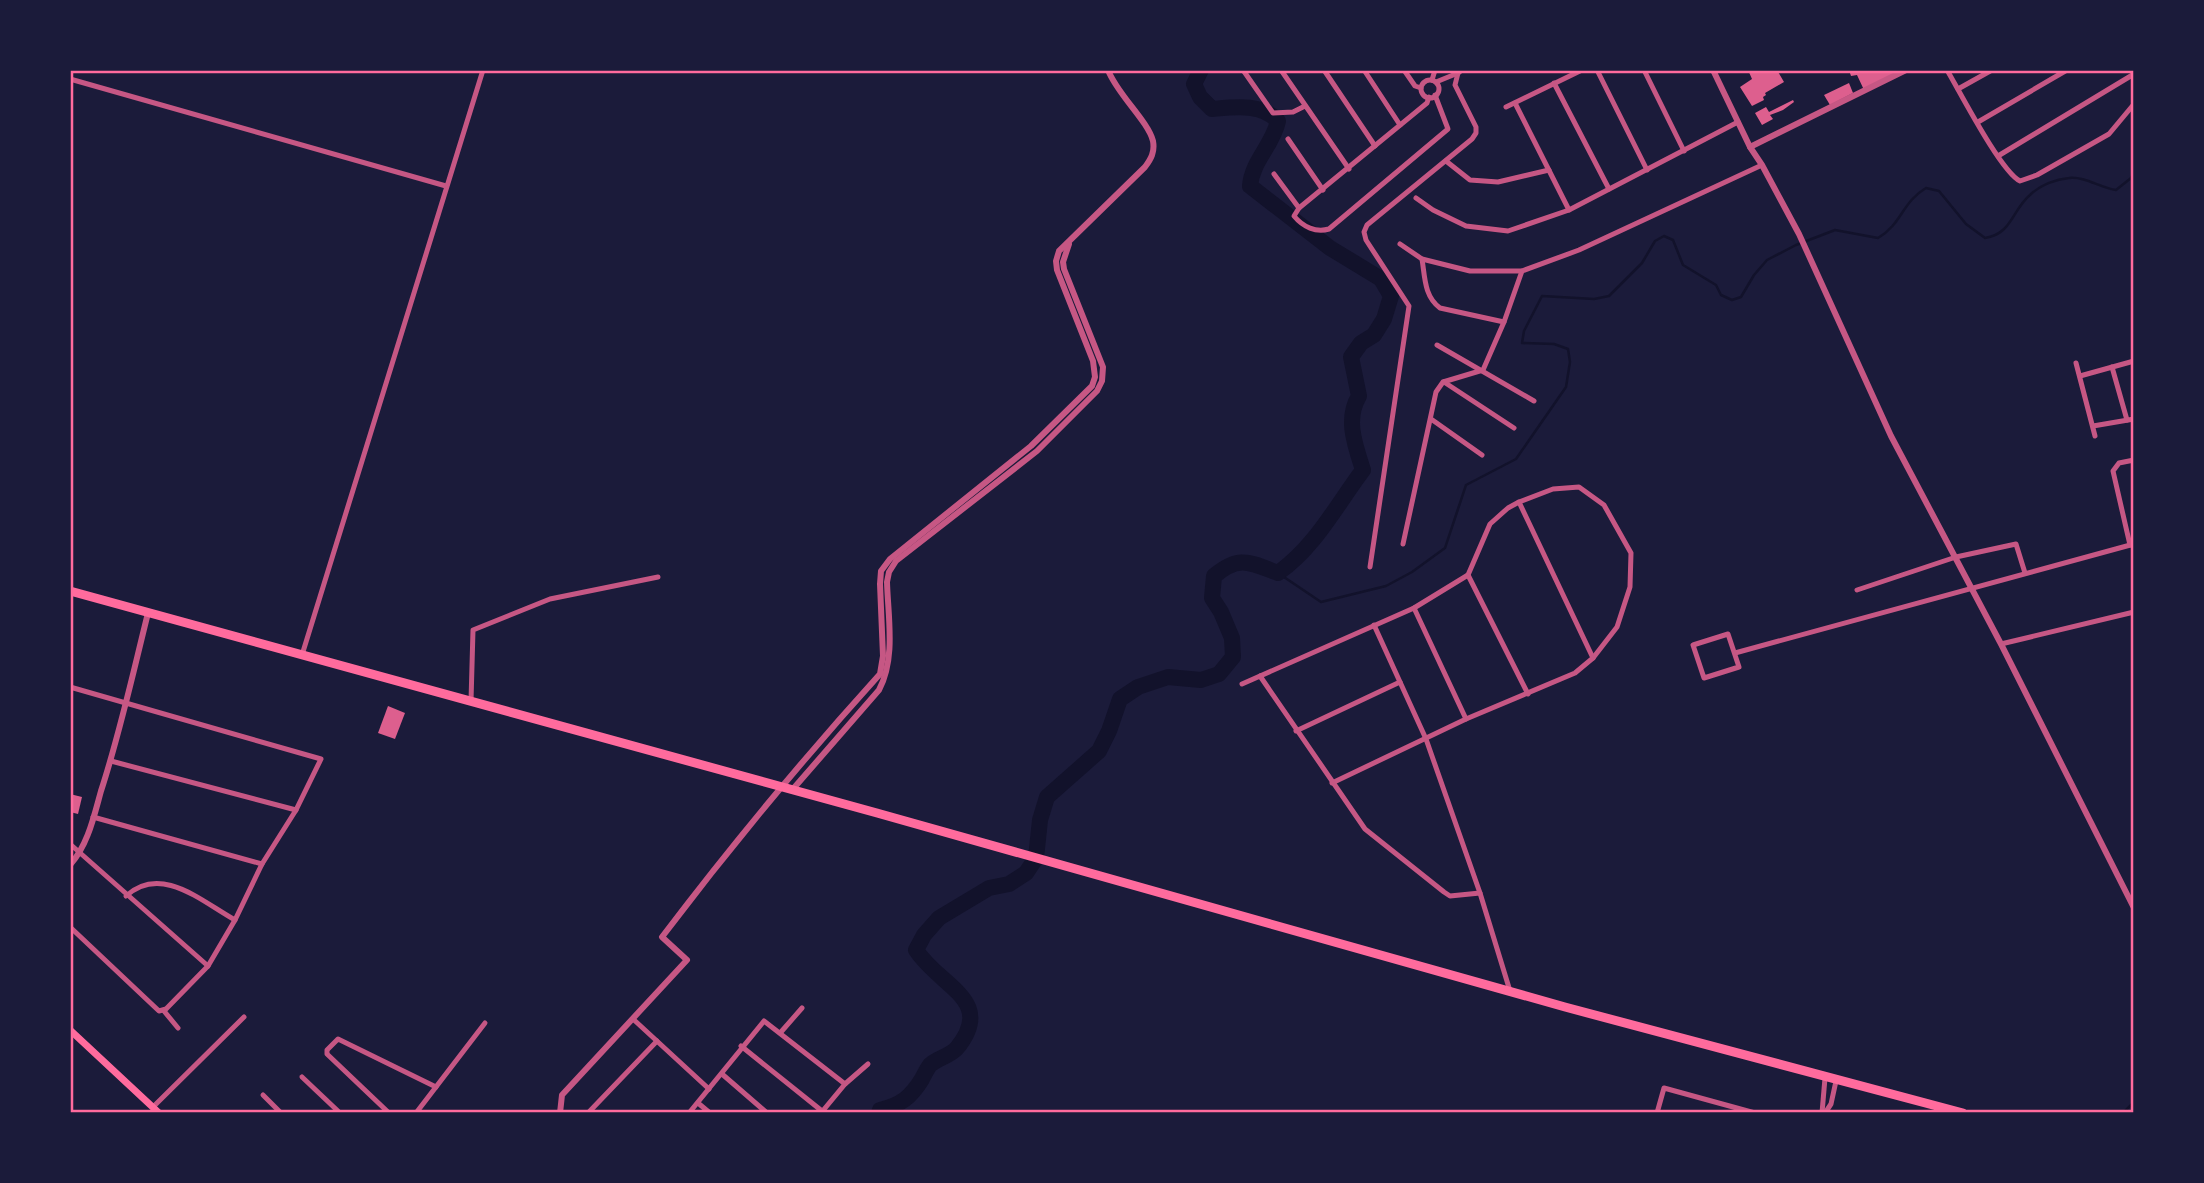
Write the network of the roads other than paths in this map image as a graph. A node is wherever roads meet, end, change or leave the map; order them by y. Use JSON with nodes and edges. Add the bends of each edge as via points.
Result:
{"nodes":[{"id":1,"x":483,"y":70,"type":"edge"},
{"id":2,"x":1108,"y":70,"type":"edge"},
{"id":3,"x":1243,"y":70,"type":"edge"},
{"id":4,"x":1281,"y":70,"type":"edge"},
{"id":5,"x":1324,"y":70,"type":"edge"},
{"id":6,"x":1364,"y":70,"type":"edge"},
{"id":7,"x":1404,"y":70,"type":"edge"},
{"id":8,"x":1435,"y":70,"type":"edge"},
{"id":9,"x":1582,"y":70,"type":"edge"},
{"id":10,"x":1597,"y":70,"type":"edge"},
{"id":11,"x":1644,"y":70,"type":"edge"},
{"id":12,"x":1713,"y":70,"type":"edge"},
{"id":13,"x":1906,"y":70,"type":"edge"},
{"id":14,"x":1947,"y":70,"type":"edge"},
{"id":15,"x":1992,"y":70,"type":"edge"},
{"id":16,"x":2067,"y":70,"type":"edge"},
{"id":17,"x":1460,"y":71,"type":"edge"},
{"id":18,"x":2134,"y":75,"type":"edge"},
{"id":19,"x":70,"y":79,"type":"edge"},
{"id":20,"x":1554,"y":83,"type":"junction"},
{"id":21,"x":1435,"y":84,"type":"junction"},
{"id":22,"x":1455,"y":85,"type":"junction"},
{"id":23,"x":1421,"y":88,"type":"junction"},
{"id":24,"x":1958,"y":89,"type":"junction"},
{"id":25,"x":1432,"y":96,"type":"junction"},
{"id":26,"x":1515,"y":103,"type":"junction"},
{"id":27,"x":2134,"y":104,"type":"edge"},
{"id":28,"x":1305,"y":106,"type":"junction"},
{"id":29,"x":1506,"y":107,"type":"dead end"},
{"id":30,"x":1738,"y":122,"type":"junction"},
{"id":31,"x":1978,"y":122,"type":"junction"},
{"id":32,"x":1401,"y":125,"type":"junction"},
{"id":33,"x":1288,"y":139,"type":"dead end"},
{"id":34,"x":1375,"y":146,"type":"junction"},
{"id":35,"x":1750,"y":147,"type":"junction"},
{"id":36,"x":1684,"y":151,"type":"junction"},
{"id":37,"x":1998,"y":156,"type":"junction"},
{"id":38,"x":1446,"y":161,"type":"junction"},
{"id":39,"x":1762,"y":165,"type":"junction"},
{"id":40,"x":1349,"y":169,"type":"junction"},
{"id":41,"x":1549,"y":170,"type":"junction"},
{"id":42,"x":1647,"y":170,"type":"junction"},
{"id":43,"x":1274,"y":174,"type":"dead end"},
{"id":44,"x":446,"y":186,"type":"junction"},
{"id":45,"x":1609,"y":189,"type":"junction"},
{"id":46,"x":1323,"y":190,"type":"junction"},
{"id":47,"x":1416,"y":198,"type":"dead end"},
{"id":48,"x":1299,"y":208,"type":"junction"},
{"id":49,"x":1569,"y":210,"type":"junction"},
{"id":50,"x":1069,"y":243,"type":"junction"},
{"id":51,"x":1401,"y":244,"type":"dead end"},
{"id":52,"x":1422,"y":259,"type":"junction"},
{"id":53,"x":1522,"y":271,"type":"junction"},
{"id":54,"x":1504,"y":322,"type":"junction"},
{"id":55,"x":1437,"y":345,"type":"dead end"},
{"id":56,"x":2134,"y":361,"type":"edge"},
{"id":57,"x":2076,"y":363,"type":"dead end"},
{"id":58,"x":2112,"y":367,"type":"junction"},
{"id":59,"x":1483,"y":370,"type":"junction"},
{"id":60,"x":2080,"y":376,"type":"junction"},
{"id":61,"x":1443,"y":382,"type":"junction"},
{"id":62,"x":1534,"y":401,"type":"dead end"},
{"id":63,"x":1430,"y":419,"type":"junction"},
{"id":64,"x":2131,"y":420,"type":"edge"},
{"id":65,"x":2093,"y":425,"type":"junction"},
{"id":66,"x":1514,"y":428,"type":"dead end"},
{"id":67,"x":2095,"y":436,"type":"dead end"},
{"id":68,"x":1482,"y":455,"type":"dead end"},
{"id":69,"x":2134,"y":460,"type":"edge"},
{"id":70,"x":1520,"y":502,"type":"junction"},
{"id":71,"x":1404,"y":544,"type":"dead end"},
{"id":72,"x":2132,"y":545,"type":"edge"},
{"id":73,"x":1956,"y":557,"type":"junction"},
{"id":74,"x":1370,"y":567,"type":"dead end"},
{"id":75,"x":2025,"y":573,"type":"junction"},
{"id":76,"x":1468,"y":575,"type":"junction"},
{"id":77,"x":658,"y":578,"type":"dead end"},
{"id":78,"x":1971,"y":588,"type":"junction"},
{"id":79,"x":1857,"y":590,"type":"dead end"},
{"id":80,"x":70,"y":591,"type":"edge"},
{"id":81,"x":1414,"y":608,"type":"junction"},
{"id":82,"x":2134,"y":612,"type":"edge"},
{"id":83,"x":148,"y":613,"type":"junction"},
{"id":84,"x":1374,"y":625,"type":"junction"},
{"id":85,"x":2001,"y":645,"type":"junction"},
{"id":86,"x":1735,"y":653,"type":"junction"},
{"id":87,"x":302,"y":655,"type":"junction"},
{"id":88,"x":1593,"y":659,"type":"junction"},
{"id":89,"x":1260,"y":676,"type":"junction"},
{"id":90,"x":1400,"y":682,"type":"junction"},
{"id":91,"x":1242,"y":684,"type":"dead end"},
{"id":92,"x":70,"y":687,"type":"edge"},
{"id":93,"x":1528,"y":694,"type":"junction"},
{"id":94,"x":471,"y":701,"type":"junction"},
{"id":95,"x":125,"y":702,"type":"junction"},
{"id":96,"x":1466,"y":719,"type":"junction"},
{"id":97,"x":1296,"y":731,"type":"junction"},
{"id":98,"x":828,"y":733,"type":"junction"},
{"id":99,"x":838,"y":738,"type":"junction"},
{"id":100,"x":1426,"y":739,"type":"junction"},
{"id":101,"x":111,"y":761,"type":"junction"},
{"id":102,"x":1332,"y":783,"type":"junction"},
{"id":103,"x":782,"y":786,"type":"junction"},
{"id":104,"x":793,"y":789,"type":"junction"},
{"id":105,"x":296,"y":810,"type":"junction"},
{"id":106,"x":93,"y":817,"type":"junction"},
{"id":107,"x":70,"y":844,"type":"edge"},
{"id":108,"x":80,"y":853,"type":"junction"},
{"id":109,"x":262,"y":864,"type":"junction"},
{"id":110,"x":70,"y":865,"type":"edge"},
{"id":111,"x":1480,"y":893,"type":"junction"},
{"id":112,"x":126,"y":896,"type":"junction"},
{"id":113,"x":2134,"y":908,"type":"edge"},
{"id":114,"x":235,"y":919,"type":"junction"},
{"id":115,"x":70,"y":927,"type":"edge"},
{"id":116,"x":208,"y":966,"type":"junction"},
{"id":117,"x":1510,"y":991,"type":"junction"},
{"id":118,"x":802,"y":1008,"type":"dead end"},
{"id":119,"x":163,"y":1011,"type":"junction"},
{"id":120,"x":244,"y":1017,"type":"dead end"},
{"id":121,"x":633,"y":1019,"type":"junction"},
{"id":122,"x":485,"y":1023,"type":"dead end"},
{"id":123,"x":178,"y":1028,"type":"dead end"},
{"id":124,"x":70,"y":1030,"type":"edge"},
{"id":125,"x":781,"y":1032,"type":"junction"},
{"id":126,"x":657,"y":1041,"type":"junction"},
{"id":127,"x":741,"y":1046,"type":"junction"},
{"id":128,"x":868,"y":1064,"type":"dead end"},
{"id":129,"x":722,"y":1074,"type":"junction"},
{"id":130,"x":302,"y":1077,"type":"dead end"},
{"id":131,"x":1825,"y":1078,"type":"junction"},
{"id":132,"x":1836,"y":1081,"type":"junction"},
{"id":133,"x":845,"y":1084,"type":"junction"},
{"id":134,"x":436,"y":1087,"type":"junction"},
{"id":135,"x":709,"y":1089,"type":"junction"},
{"id":136,"x":263,"y":1096,"type":"dead end"},
{"id":137,"x":698,"y":1103,"type":"junction"},
{"id":138,"x":156,"y":1110,"type":"edge"},
{"id":139,"x":821,"y":1112,"type":"edge"},
{"id":140,"x":281,"y":1113,"type":"edge"},
{"id":141,"x":340,"y":1113,"type":"edge"},
{"id":142,"x":389,"y":1113,"type":"edge"},
{"id":143,"x":417,"y":1113,"type":"edge"},
{"id":144,"x":560,"y":1113,"type":"edge"},
{"id":145,"x":588,"y":1113,"type":"edge"},
{"id":146,"x":689,"y":1113,"type":"edge"},
{"id":147,"x":709,"y":1113,"type":"edge"},
{"id":148,"x":767,"y":1113,"type":"edge"},
{"id":149,"x":1657,"y":1113,"type":"edge"},
{"id":150,"x":1755,"y":1113,"type":"edge"},
{"id":151,"x":1823,"y":1113,"type":"edge"},
{"id":152,"x":1963,"y":1113,"type":"edge"}],
"edges":[{"from":1,"to":44,"type":"street"},
{"from":2,"to":50,"type":"street","via":[[1149,132],[1152,159]]},
{"from":3,"to":28,"type":"street","via":[[1273,113]]},
{"from":4,"to":28,"type":"street"},
{"from":5,"to":34,"type":"street"},
{"from":6,"to":32,"type":"street"},
{"from":7,"to":23,"type":"street"},
{"from":8,"to":21,"type":"street"},
{"from":9,"to":20,"type":"street"},
{"from":10,"to":42,"type":"street"},
{"from":11,"to":36,"type":"street"},
{"from":12,"to":30,"type":"street"},
{"from":13,"to":35,"type":"street"},
{"from":14,"to":24,"type":"street"},
{"from":15,"to":24,"type":"street"},
{"from":16,"to":31,"type":"street"},
{"from":17,"to":21,"type":"street"},
{"from":17,"to":22,"type":"street"},
{"from":18,"to":37,"type":"street"},
{"from":19,"to":44,"type":"street"},
{"from":20,"to":26,"type":"street"},
{"from":20,"to":45,"type":"street"},
{"from":21,"to":22,"type":"street"},
{"from":21,"to":23,"type":"street","via":[[1426,81]]},
{"from":21,"to":25,"type":"street"},
{"from":22,"to":38,"type":"street","via":[[1476,132]]},
{"from":23,"to":25,"type":"street","via":[[1423,94]]},
{"from":24,"to":31,"type":"street"},
{"from":25,"to":32,"type":"street"},
{"from":25,"to":48,"type":"street","via":[[1448,129],[1329,229],[1317,232],[1298,221],[1294,216]]},
{"from":26,"to":29,"type":"street"},
{"from":26,"to":41,"type":"street"},
{"from":27,"to":37,"type":"street","via":[[2109,134],[2037,175],[2020,181]]},
{"from":28,"to":40,"type":"street"},
{"from":30,"to":35,"type":"street"},
{"from":30,"to":36,"type":"street"},
{"from":31,"to":37,"type":"street"},
{"from":32,"to":34,"type":"street"},
{"from":33,"to":46,"type":"street"},
{"from":34,"to":40,"type":"street"},
{"from":35,"to":39,"type":"street"},
{"from":36,"to":42,"type":"street"},
{"from":38,"to":41,"type":"street","via":[[1470,180],[1498,182]]},
{"from":38,"to":74,"type":"street","via":[[1364,232],[1409,306]]},
{"from":39,"to":53,"type":"street","via":[[1579,250]]},
{"from":39,"to":73,"type":"street","via":[[1807,251],[1891,436]]},
{"from":40,"to":46,"type":"street"},
{"from":41,"to":49,"type":"street"},
{"from":42,"to":45,"type":"street"},
{"from":43,"to":48,"type":"street"},
{"from":44,"to":87,"type":"street"},
{"from":45,"to":49,"type":"street"},
{"from":46,"to":48,"type":"street"},
{"from":47,"to":49,"type":"street","via":[[1465,226],[1508,231]]},
{"from":50,"to":98,"type":"street","via":[[1059,251],[1057,270],[1093,361],[1092,386],[1031,446],[890,559],[881,571],[880,674]]},
{"from":50,"to":99,"type":"street","via":[[1064,269],[1101,358],[1102,381],[1037,451],[896,561],[887,582],[886,676]]},
{"from":51,"to":52,"type":"street"},
{"from":52,"to":53,"type":"street","via":[[1470,271]]},
{"from":52,"to":54,"type":"street","via":[[1433,303]]},
{"from":53,"to":54,"type":"street"},
{"from":54,"to":59,"type":"street"},
{"from":55,"to":59,"type":"street"},
{"from":56,"to":58,"type":"street"},
{"from":57,"to":60,"type":"street"},
{"from":58,"to":60,"type":"street"},
{"from":58,"to":64,"type":"street"},
{"from":59,"to":61,"type":"street"},
{"from":59,"to":62,"type":"street"},
{"from":60,"to":65,"type":"street"},
{"from":61,"to":63,"type":"street"},
{"from":61,"to":66,"type":"street"},
{"from":63,"to":68,"type":"street"},
{"from":63,"to":71,"type":"street"},
{"from":64,"to":65,"type":"street"},
{"from":65,"to":67,"type":"street"},
{"from":69,"to":72,"type":"street","via":[[2119,463],[2113,471]]},
{"from":70,"to":76,"type":"street","via":[[1490,524]]},
{"from":70,"to":88,"type":"street"},
{"from":70,"to":88,"type":"street","via":[[1553,489],[1579,487],[1604,505],[1631,553],[1630,587],[1616,626]]},
{"from":72,"to":75,"type":"street"},
{"from":73,"to":75,"type":"street","via":[[2016,544]]},
{"from":73,"to":78,"type":"street"},
{"from":73,"to":79,"type":"street"},
{"from":75,"to":78,"type":"street"},
{"from":76,"to":81,"type":"street"},
{"from":76,"to":93,"type":"street"},
{"from":77,"to":94,"type":"street","via":[[550,599],[473,630]]},
{"from":78,"to":85,"type":"street"},
{"from":78,"to":86,"type":"street"},
{"from":80,"to":83,"type":"highway"},
{"from":81,"to":84,"type":"street"},
{"from":81,"to":96,"type":"street"},
{"from":82,"to":85,"type":"street"},
{"from":83,"to":87,"type":"highway"},
{"from":83,"to":95,"type":"street"},
{"from":84,"to":89,"type":"street"},
{"from":84,"to":90,"type":"street"},
{"from":85,"to":113,"type":"street"},
{"from":86,"to":86,"type":"street","via":[[1728,634],[1693,645],[1704,678],[1739,667]]},
{"from":87,"to":94,"type":"highway"},
{"from":88,"to":93,"type":"street","via":[[1575,673]]},
{"from":89,"to":91,"type":"street"},
{"from":89,"to":97,"type":"street"},
{"from":90,"to":97,"type":"street"},
{"from":90,"to":100,"type":"street"},
{"from":92,"to":95,"type":"street"},
{"from":93,"to":96,"type":"street"},
{"from":94,"to":103,"type":"highway"},
{"from":95,"to":101,"type":"street"},
{"from":95,"to":105,"type":"street","via":[[321,759]]},
{"from":96,"to":100,"type":"street"},
{"from":97,"to":102,"type":"street"},
{"from":98,"to":99,"type":"street"},
{"from":98,"to":103,"type":"street"},
{"from":99,"to":104,"type":"street"},
{"from":100,"to":102,"type":"street"},
{"from":100,"to":111,"type":"street"},
{"from":101,"to":105,"type":"street"},
{"from":101,"to":106,"type":"street"},
{"from":102,"to":111,"type":"street","via":[[1365,829],[1444,892]]},
{"from":103,"to":104,"type":"highway"},
{"from":103,"to":121,"type":"street","via":[[662,937],[687,960]]},
{"from":104,"to":117,"type":"highway"},
{"from":105,"to":109,"type":"street"},
{"from":106,"to":108,"type":"street"},
{"from":106,"to":109,"type":"street"},
{"from":107,"to":108,"type":"street"},
{"from":108,"to":110,"type":"street"},
{"from":108,"to":112,"type":"street"},
{"from":109,"to":114,"type":"street"},
{"from":111,"to":117,"type":"street"},
{"from":112,"to":114,"type":"street","via":[[137,886],[171,884]]},
{"from":112,"to":116,"type":"street"},
{"from":114,"to":116,"type":"street"},
{"from":115,"to":119,"type":"street"},
{"from":116,"to":119,"type":"street"},
{"from":117,"to":131,"type":"highway"},
{"from":118,"to":125,"type":"street"},
{"from":119,"to":123,"type":"street"},
{"from":120,"to":138,"type":"street"},
{"from":121,"to":126,"type":"street"},
{"from":121,"to":144,"type":"street","via":[[562,1095]]},
{"from":122,"to":134,"type":"street"},
{"from":124,"to":138,"type":"main road"},
{"from":125,"to":127,"type":"street","via":[[764,1021]]},
{"from":125,"to":133,"type":"street"},
{"from":126,"to":135,"type":"street"},
{"from":126,"to":145,"type":"street"},
{"from":127,"to":129,"type":"street"},
{"from":127,"to":139,"type":"street"},
{"from":128,"to":133,"type":"street"},
{"from":129,"to":135,"type":"street"},
{"from":129,"to":148,"type":"street"},
{"from":130,"to":141,"type":"street"},
{"from":131,"to":132,"type":"highway"},
{"from":131,"to":151,"type":"street"},
{"from":132,"to":151,"type":"street","via":[[1831,1104]]},
{"from":132,"to":152,"type":"highway"},
{"from":133,"to":139,"type":"street"},
{"from":134,"to":142,"type":"street","via":[[338,1039],[327,1054]]},
{"from":134,"to":143,"type":"street"},
{"from":135,"to":137,"type":"street"},
{"from":136,"to":140,"type":"street"},
{"from":137,"to":146,"type":"street"},
{"from":137,"to":147,"type":"street"},
{"from":149,"to":150,"type":"street","via":[[1664,1088]]}]}
